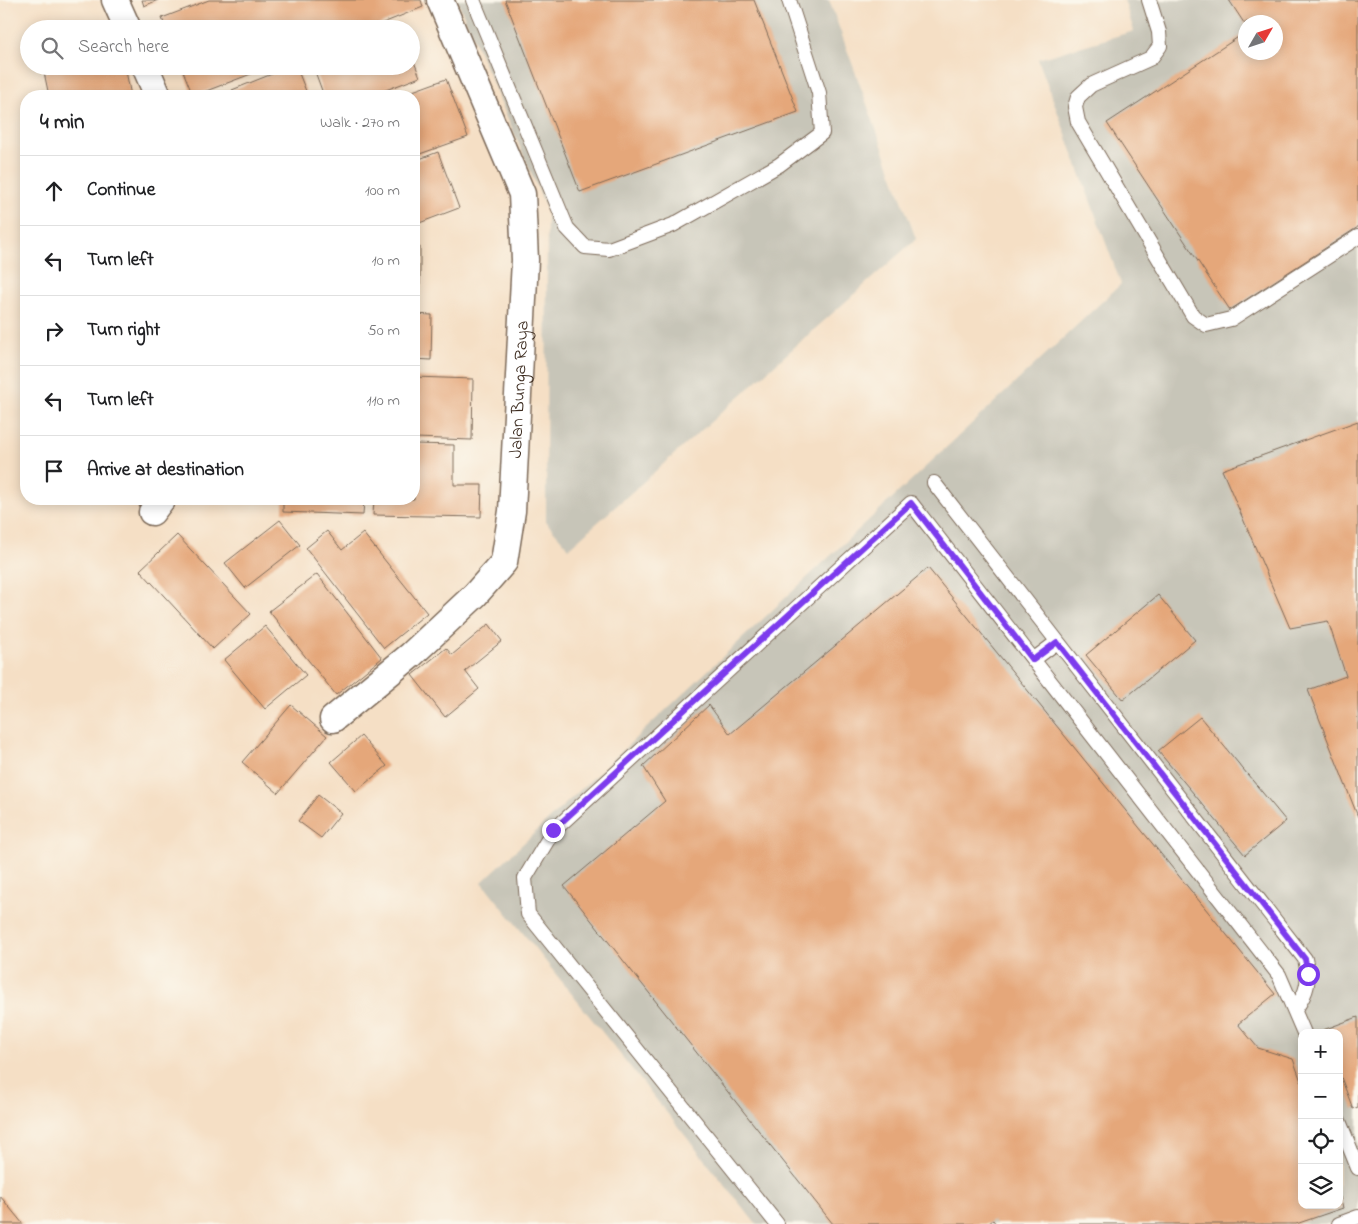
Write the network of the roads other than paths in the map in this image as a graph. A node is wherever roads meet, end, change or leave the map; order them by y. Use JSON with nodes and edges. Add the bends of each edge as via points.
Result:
{"nodes":[{"id":1,"x":115,"y":0,"type":"edge"},
{"id":2,"x":440,"y":0,"type":"edge"},
{"id":3,"x":473,"y":0,"type":"edge"},
{"id":4,"x":789,"y":0,"type":"edge"},
{"id":5,"x":1150,"y":0,"type":"edge"},
{"id":6,"x":124,"y":20,"type":"edge"},
{"id":7,"x":149,"y":75,"type":"edge"},
{"id":8,"x":155,"y":90,"type":"edge"},
{"id":9,"x":1358,"y":237,"type":"edge"},
{"id":10,"x":934,"y":483,"type":"dead end"},
{"id":11,"x":1057,"y":642,"type":"junction"},
{"id":12,"x":1033,"y":660,"type":"junction"},
{"id":13,"x":333,"y":719,"type":"dead end"},
{"id":14,"x":1295,"y":1010,"type":"junction"},
{"id":15,"x":1302,"y":1029,"type":"edge"},
{"id":16,"x":1343,"y":1131,"type":"edge"},
{"id":17,"x":1358,"y":1168,"type":"edge"},
{"id":18,"x":1358,"y":1218,"type":"edge"},
{"id":19,"x":777,"y":1224,"type":"edge"},
{"id":20,"x":1339,"y":1224,"type":"edge"}],
"edges":[{"from":1,"to":6,"type":"street"},
{"from":2,"to":13,"type":"street","name":"Jalan Bunga Raya","via":[[522,194],[525,260],[512,511],[504,562],[475,595],[411,656]]},
{"from":3,"to":4,"type":"lane","via":[[567,228],[585,247],[609,249],[673,224],[779,165],[822,133],[819,93]]},
{"from":5,"to":9,"type":"lane","via":[[1160,46],[1151,58],[1091,85],[1078,97],[1075,108],[1078,122],[1193,316],[1206,325],[1231,319]]},
{"from":7,"to":8,"type":"street"},
{"from":10,"to":11,"type":"lane"},
{"from":11,"to":12,"type":"lane"},
{"from":11,"to":14,"type":"lane","via":[[1305,959],[1308,974],[1305,996]]},
{"from":12,"to":14,"type":"lane","via":[[1279,975]]},
{"from":12,"to":19,"type":"lane","via":[[911,503],[553,830],[526,878],[528,914]]},
{"from":14,"to":15,"type":"lane"},
{"from":16,"to":17,"type":"lane"},
{"from":18,"to":20,"type":"lane"}]}
